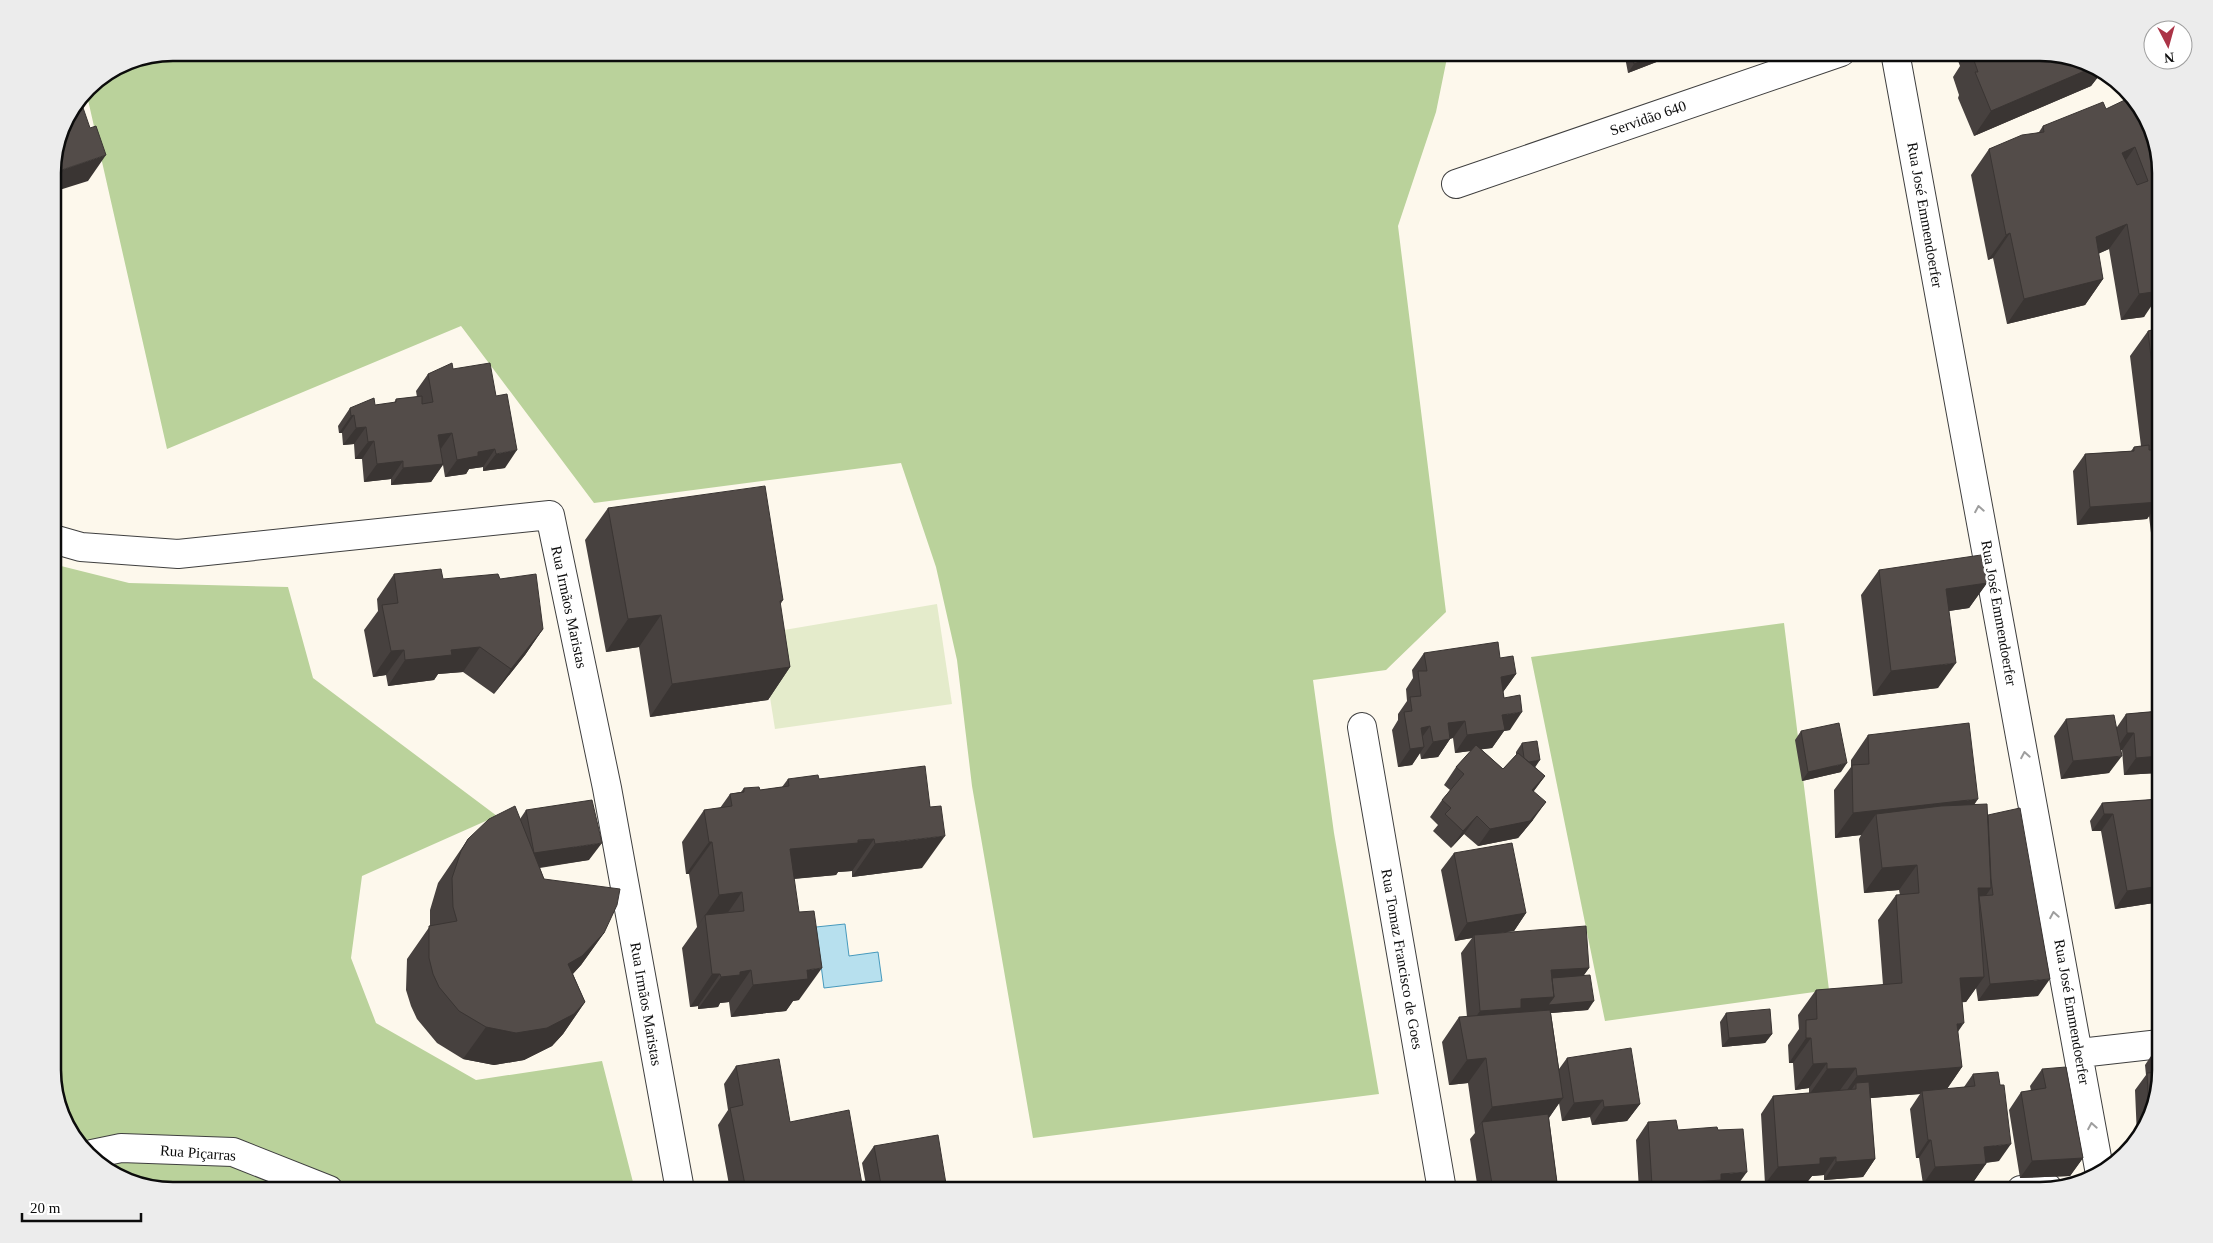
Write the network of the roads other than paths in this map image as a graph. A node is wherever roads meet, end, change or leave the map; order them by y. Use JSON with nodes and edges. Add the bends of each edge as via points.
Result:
{"nodes":[{"id":1,"x":1815,"y":61,"type":"edge"},
{"id":2,"x":1897,"y":61,"type":"edge"},
{"id":3,"x":1456,"y":184,"type":"dead end"},
{"id":4,"x":61,"y":541,"type":"edge"},
{"id":5,"x":1362,"y":727,"type":"dead end"},
{"id":6,"x":2152,"y":1045,"type":"edge"},
{"id":7,"x":2080,"y":1053,"type":"junction"},
{"id":8,"x":98,"y":1153,"type":"edge"},
{"id":9,"x":2099,"y":1165,"type":"edge"},
{"id":10,"x":309,"y":1182,"type":"edge"},
{"id":11,"x":679,"y":1182,"type":"edge"},
{"id":12,"x":1441,"y":1182,"type":"edge"}],
"edges":[{"from":1,"to":3,"type":"street","name":"Servidão 640"},
{"from":7,"to":2,"type":"street","name":"Rua José Emmendoerfer","one_way":true},
{"from":4,"to":11,"type":"street","name":"Rua Irmãos Maristas","via":[[81,547],[178,554],[550,515],[607,788]]},
{"from":5,"to":12,"type":"street","name":"Rua Tomaz Francisco de Goes"},
{"from":6,"to":7,"type":"street"},
{"from":9,"to":7,"type":"street","name":"Rua José Emmendoerfer","one_way":true},
{"from":8,"to":10,"type":"street","name":"Rua Piçarras","via":[[121,1148],[234,1152]]}]}
